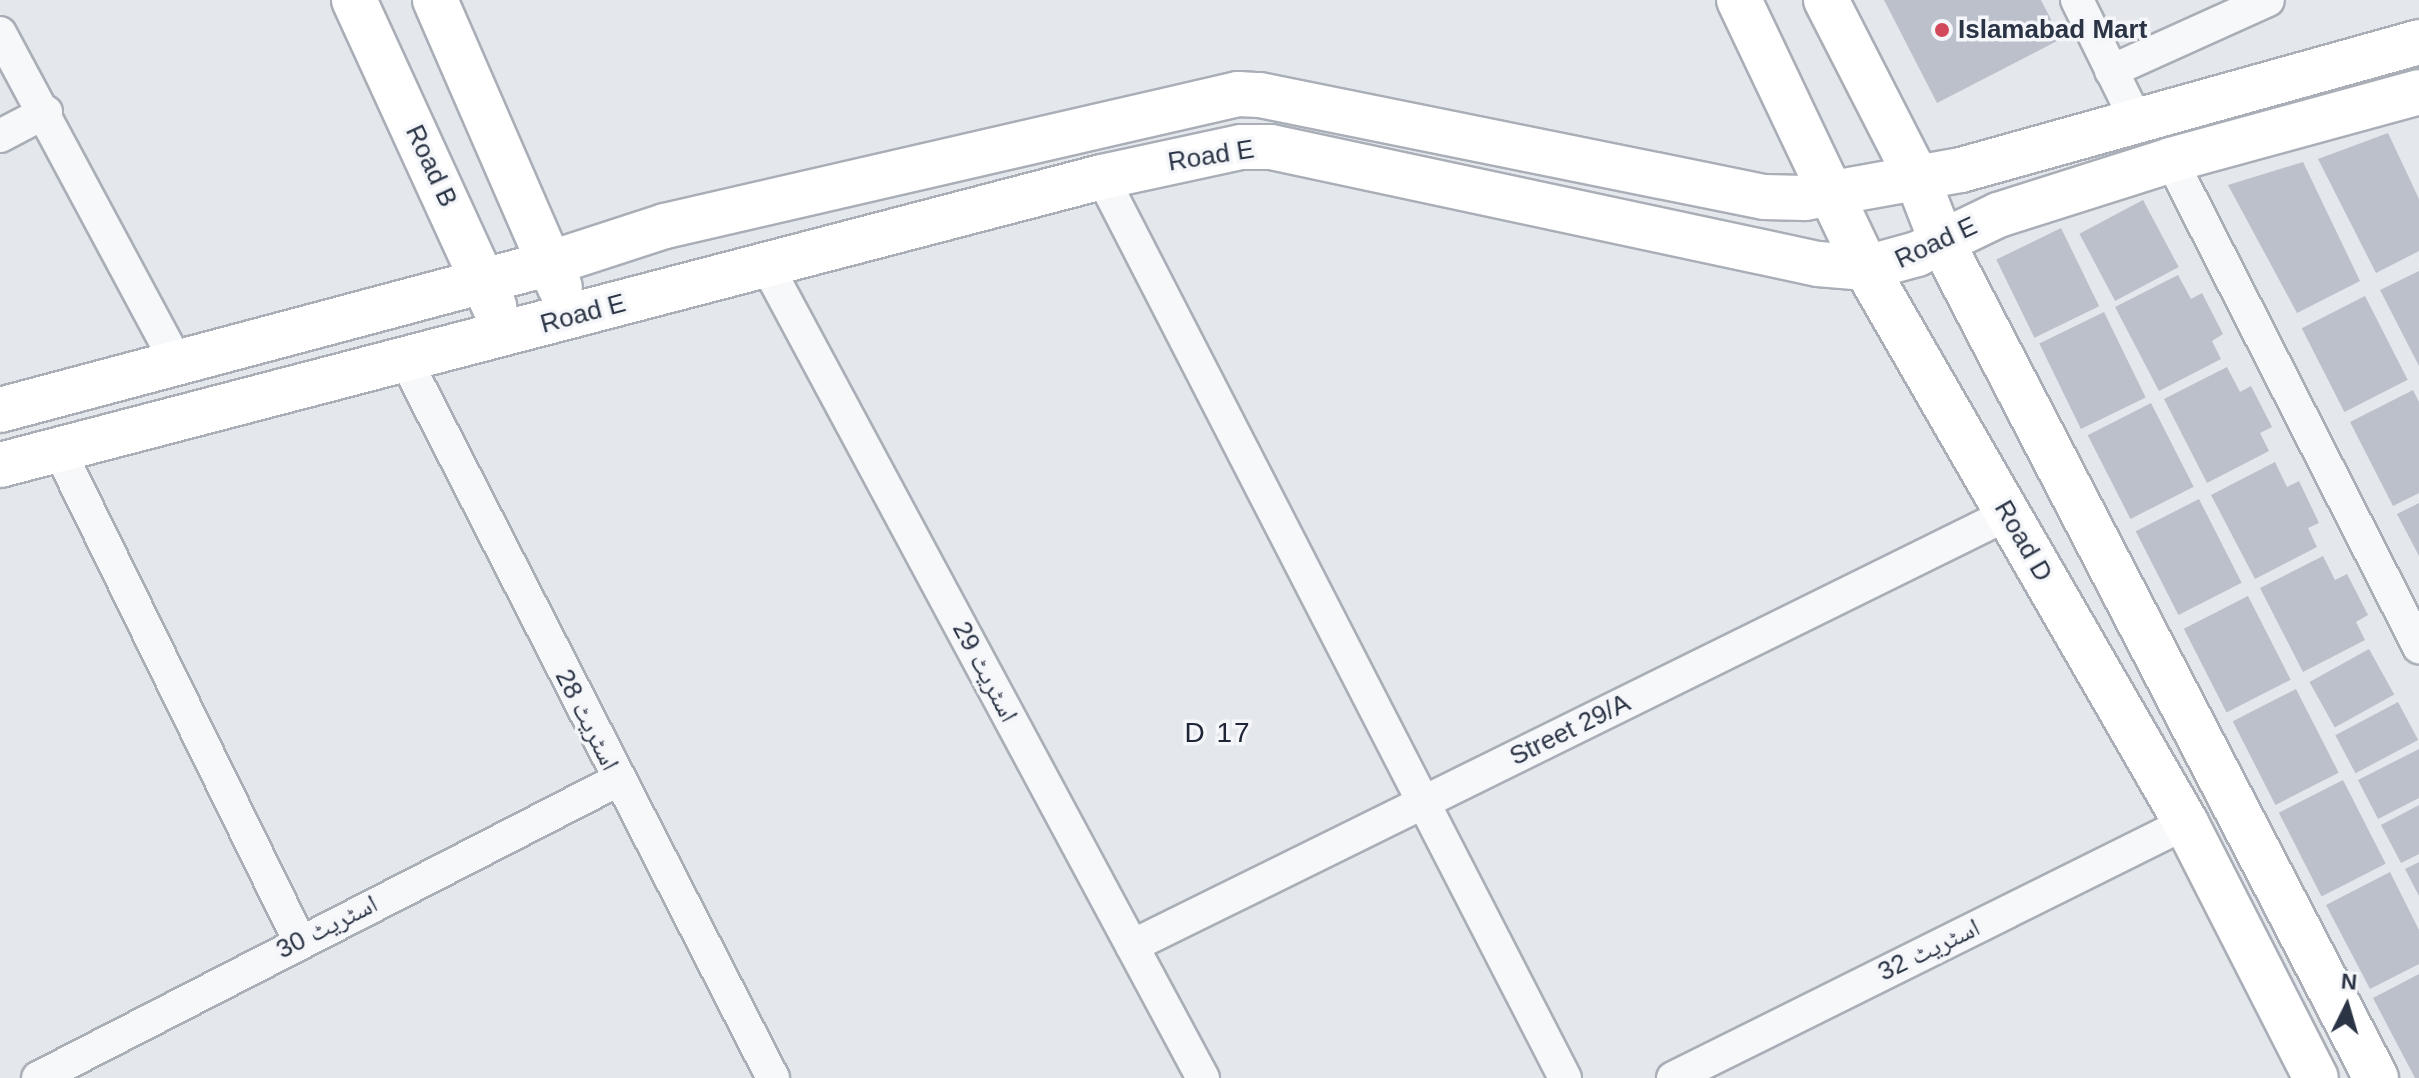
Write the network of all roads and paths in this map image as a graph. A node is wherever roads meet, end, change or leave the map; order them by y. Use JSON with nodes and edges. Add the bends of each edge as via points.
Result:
{"nodes":[{"id":1,"x":354,"y":0,"type":"edge"},
{"id":2,"x":435,"y":0,"type":"edge"},
{"id":3,"x":1739,"y":0,"type":"edge"},
{"id":4,"x":1826,"y":0,"type":"edge"},
{"id":5,"x":2077,"y":0,"type":"edge"},
{"id":6,"x":2268,"y":0,"type":"edge"},
{"id":7,"x":0,"y":33,"type":"edge"},
{"id":8,"x":2419,"y":42,"type":"edge"},
{"id":9,"x":2111,"y":71,"type":"junction"},
{"id":10,"x":2418,"y":93,"type":"edge"},
{"id":11,"x":46,"y":112,"type":"junction"},
{"id":12,"x":2135,"y":118,"type":"junction"},
{"id":13,"x":0,"y":136,"type":"edge"},
{"id":14,"x":2171,"y":160,"type":"junction"},
{"id":15,"x":1102,"y":177,"type":"junction"},
{"id":16,"x":1917,"y":178,"type":"junction"},
{"id":17,"x":1834,"y":194,"type":"junction"},
{"id":18,"x":1942,"y":242,"type":"junction"},
{"id":19,"x":551,"y":263,"type":"junction"},
{"id":20,"x":767,"y":266,"type":"junction"},
{"id":21,"x":1866,"y":268,"type":"junction"},
{"id":22,"x":484,"y":279,"type":"junction"},
{"id":23,"x":572,"y":318,"type":"junction"},
{"id":24,"x":505,"y":334,"type":"junction"},
{"id":25,"x":405,"y":359,"type":"junction"},
{"id":26,"x":177,"y":363,"type":"junction"},
{"id":27,"x":0,"y":410,"type":"edge"},
{"id":28,"x":58,"y":448,"type":"junction"},
{"id":29,"x":0,"y":465,"type":"edge"},
{"id":30,"x":2008,"y":514,"type":"junction"},
{"id":31,"x":2419,"y":647,"type":"edge"},
{"id":32,"x":618,"y":780,"type":"junction"},
{"id":33,"x":1423,"y":803,"type":"junction"},
{"id":34,"x":2186,"y":823,"type":"junction"},
{"id":35,"x":299,"y":940,"type":"junction"},
{"id":36,"x":1132,"y":946,"type":"junction"},
{"id":37,"x":38,"y":1078,"type":"edge"},
{"id":38,"x":773,"y":1078,"type":"edge"},
{"id":39,"x":1203,"y":1078,"type":"edge"},
{"id":40,"x":1565,"y":1078,"type":"edge"},
{"id":41,"x":1673,"y":1078,"type":"edge"},
{"id":42,"x":2316,"y":1078,"type":"edge"},
{"id":43,"x":2376,"y":1078,"type":"edge"}],
"edges":[{"from":1,"to":22,"type":"street","name":"Road B"},
{"from":2,"to":19,"type":"street"},
{"from":3,"to":17,"type":"street","name":"Road D"},
{"from":4,"to":16,"type":"street"},
{"from":5,"to":9,"type":"street"},
{"from":6,"to":9,"type":"street"},
{"from":7,"to":11,"type":"street"},
{"from":8,"to":12,"type":"street","name":"Road E"},
{"from":9,"to":12,"type":"street"},
{"from":10,"to":14,"type":"street","name":"Road E"},
{"from":11,"to":13,"type":"street"},
{"from":11,"to":26,"type":"street"},
{"from":12,"to":16,"type":"street","name":"Road E"},
{"from":14,"to":18,"type":"street","name":"Road E","via":[[1998,215]]},
{"from":14,"to":31,"type":"street"},
{"from":15,"to":20,"type":"street","name":"Road E"},
{"from":15,"to":21,"type":"street","name":"Road E","via":[[1241,147],[1271,147],[1818,264]]},
{"from":15,"to":33,"type":"street"},
{"from":16,"to":17,"type":"street","name":"Road E"},
{"from":16,"to":18,"type":"street"},
{"from":17,"to":19,"type":"street","name":"Road E","via":[[1764,197],[1238,94],[665,226]]},
{"from":17,"to":21,"type":"street","name":"Road D"},
{"from":18,"to":21,"type":"street","name":"Road E","via":[[1888,266]]},
{"from":18,"to":43,"type":"street"},
{"from":19,"to":22,"type":"street","name":"Road E"},
{"from":19,"to":23,"type":"street"},
{"from":20,"to":23,"type":"street","name":"Road E"},
{"from":20,"to":36,"type":"street","name":"اسٹریٹ 29"},
{"from":21,"to":30,"type":"street","name":"Road D"},
{"from":22,"to":24,"type":"street","name":"Road B"},
{"from":22,"to":26,"type":"street","name":"Road E"},
{"from":23,"to":24,"type":"street","name":"Road E"},
{"from":24,"to":25,"type":"street","name":"Road E"},
{"from":25,"to":28,"type":"street","name":"Road E"},
{"from":25,"to":32,"type":"street","name":"اسٹریٹ 28"},
{"from":26,"to":27,"type":"street","name":"Road E"},
{"from":28,"to":29,"type":"street","name":"Road E"},
{"from":28,"to":35,"type":"street"},
{"from":30,"to":33,"type":"street","name":"Street 29/A"},
{"from":30,"to":34,"type":"street","name":"Road D"},
{"from":32,"to":35,"type":"street","name":"اسٹریٹ 30"},
{"from":32,"to":38,"type":"street","name":"اسٹریٹ 28"},
{"from":33,"to":36,"type":"street","name":"Street 29/A"},
{"from":33,"to":40,"type":"street"},
{"from":34,"to":41,"type":"street","name":"اسٹریٹ 32"},
{"from":34,"to":42,"type":"street","name":"Road D"},
{"from":35,"to":37,"type":"street","name":"اسٹریٹ 30"},
{"from":36,"to":39,"type":"street","name":"اسٹریٹ 29"}]}
